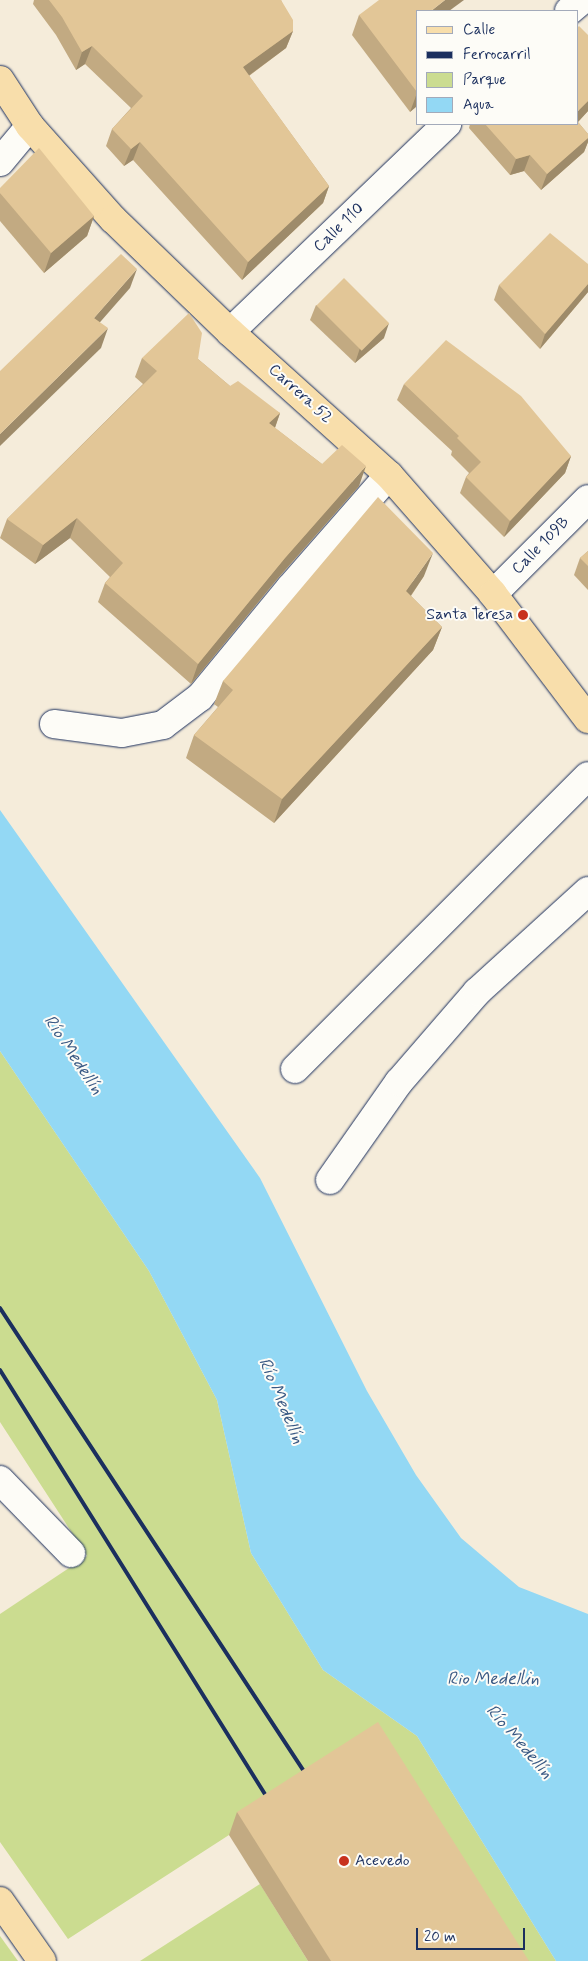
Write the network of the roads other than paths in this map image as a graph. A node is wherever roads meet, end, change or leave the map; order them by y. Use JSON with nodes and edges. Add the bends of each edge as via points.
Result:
{"nodes":[{"id":1,"x":582,"y":0,"type":"edge"},
{"id":2,"x":570,"y":10,"type":"edge"},
{"id":3,"x":0,"y":80,"type":"edge"},
{"id":4,"x":446,"y":125,"type":"edge"},
{"id":5,"x":30,"y":126,"type":"junction"},
{"id":6,"x":0,"y":162,"type":"edge"},
{"id":7,"x":230,"y":332,"type":"junction"},
{"id":8,"x":389,"y":475,"type":"junction"},
{"id":9,"x":588,"y":499,"type":"edge"},
{"id":10,"x":493,"y":594,"type":"junction"},
{"id":11,"x":588,"y":719,"type":"edge"},
{"id":12,"x":54,"y":724,"type":"dead end"},
{"id":13,"x":588,"y":776,"type":"edge"},
{"id":14,"x":588,"y":891,"type":"edge"},
{"id":15,"x":295,"y":1069,"type":"dead end"},
{"id":16,"x":330,"y":1180,"type":"dead end"},
{"id":17,"x":0,"y":1480,"type":"edge"},
{"id":18,"x":70,"y":1553,"type":"dead end"},
{"id":19,"x":0,"y":1901,"type":"edge"},
{"id":20,"x":42,"y":1961,"type":"edge"}],
"edges":[{"from":1,"to":2,"type":"street"},
{"from":3,"to":5,"type":"main road","name":"Carrera 52"},
{"from":4,"to":7,"type":"street","name":"Calle 110"},
{"from":5,"to":6,"type":"street"},
{"from":5,"to":7,"type":"main road","name":"Carrera 52","via":[[113,219]]},
{"from":7,"to":8,"type":"main road","name":"Carrera 52"},
{"from":8,"to":10,"type":"main road","name":"Carrera 52"},
{"from":8,"to":12,"type":"street","via":[[200,697],[162,725],[122,733]]},
{"from":9,"to":10,"type":"street","name":"Calle 109B"},
{"from":10,"to":11,"type":"main road","name":"Carrera 52"},
{"from":13,"to":15,"type":"street"},
{"from":14,"to":16,"type":"street","via":[[477,992],[399,1082]]},
{"from":17,"to":18,"type":"street"},
{"from":19,"to":20,"type":"main road"}]}
